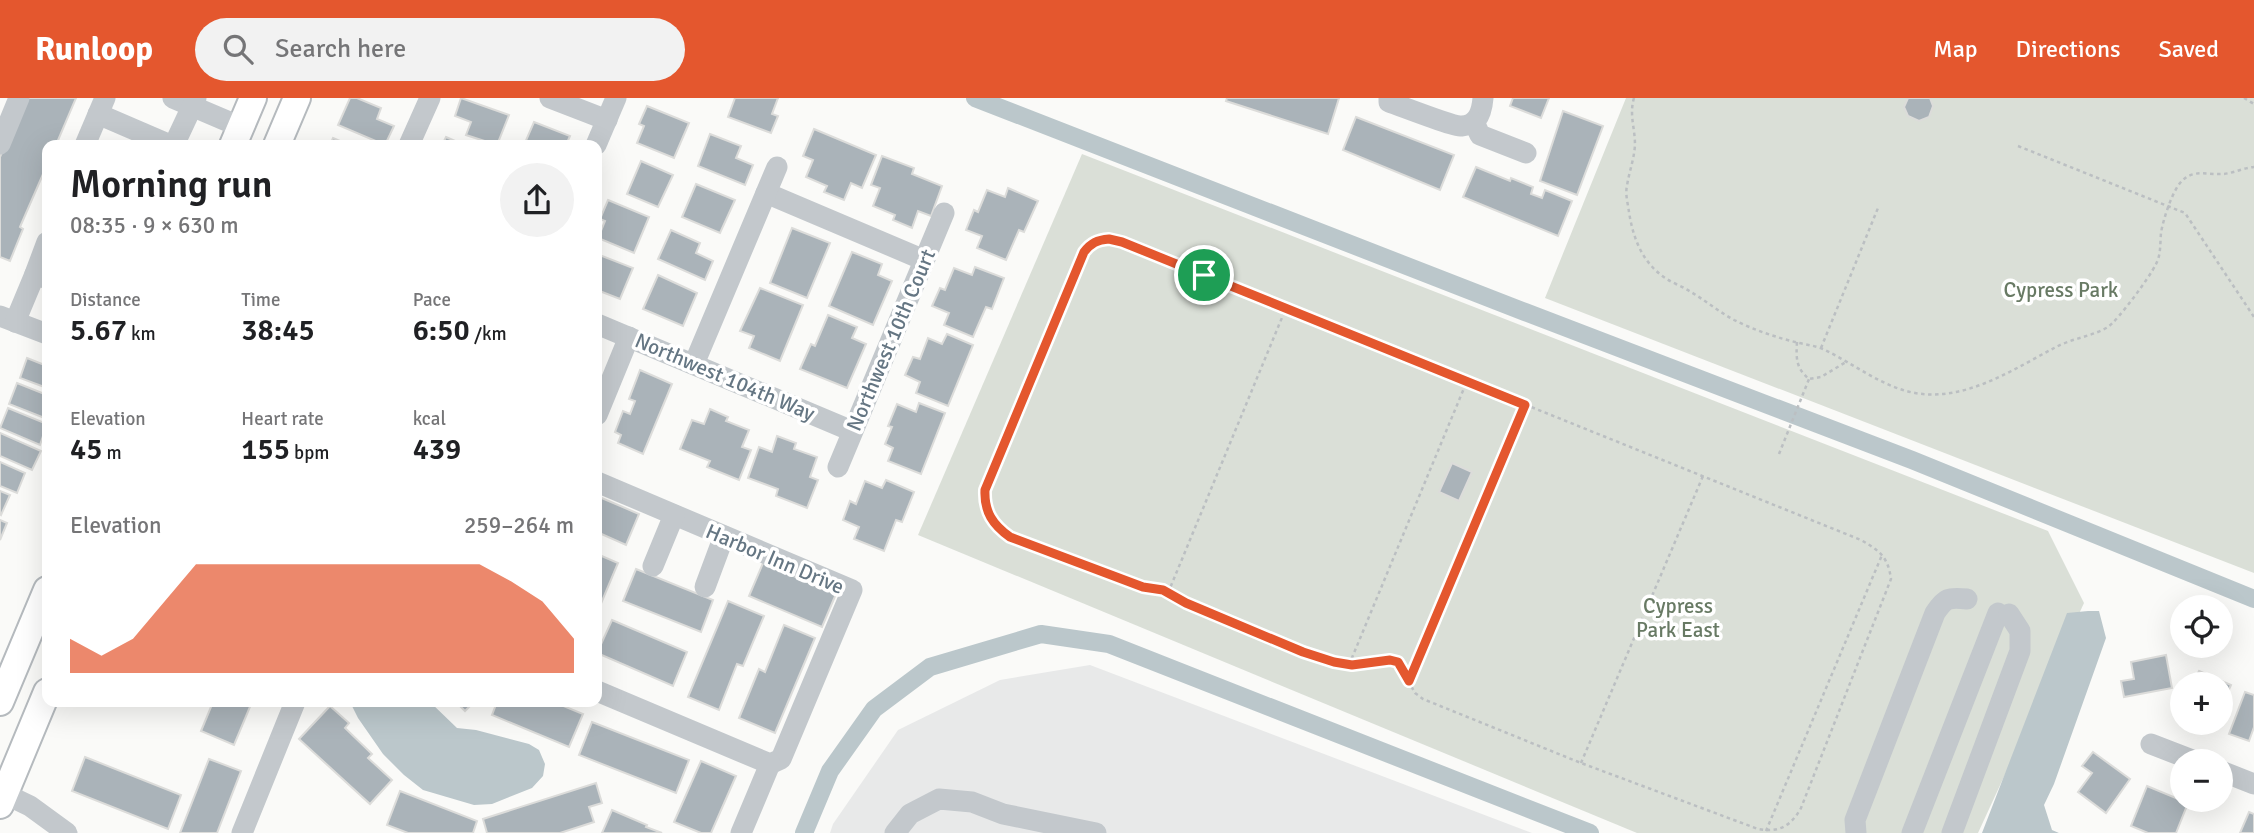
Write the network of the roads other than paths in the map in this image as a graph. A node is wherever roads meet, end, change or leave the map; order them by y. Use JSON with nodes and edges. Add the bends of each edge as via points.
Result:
{"nodes":[{"id":1,"x":19,"y":98,"type":"edge"},
{"id":2,"x":253,"y":98,"type":"edge"},
{"id":3,"x":297,"y":98,"type":"edge"},
{"id":4,"x":430,"y":98,"type":"edge"},
{"id":5,"x":550,"y":98,"type":"edge"},
{"id":6,"x":615,"y":98,"type":"edge"},
{"id":7,"x":1389,"y":98,"type":"edge"},
{"id":8,"x":1483,"y":98,"type":"edge"},
{"id":9,"x":188,"y":101,"type":"edge"},
{"id":10,"x":1418,"y":104,"type":"edge"},
{"id":11,"x":102,"y":106,"type":"edge"},
{"id":12,"x":607,"y":120,"type":"junction"},
{"id":13,"x":1474,"y":122,"type":"junction"},
{"id":14,"x":237,"y":136,"type":"edge"},
{"id":15,"x":87,"y":140,"type":"edge"},
{"id":16,"x":163,"y":140,"type":"edge"},
{"id":17,"x":174,"y":140,"type":"edge"},
{"id":18,"x":279,"y":140,"type":"edge"},
{"id":19,"x":412,"y":140,"type":"edge"},
{"id":20,"x":598,"y":140,"type":"edge"},
{"id":21,"x":0,"y":144,"type":"edge"},
{"id":22,"x":1526,"y":153,"type":"dead end"},
{"id":23,"x":777,"y":167,"type":"dead end"},
{"id":24,"x":766,"y":193,"type":"junction"},
{"id":25,"x":944,"y":213,"type":"dead end"},
{"id":26,"x":924,"y":260,"type":"junction"},
{"id":27,"x":41,"y":277,"type":"edge"},
{"id":28,"x":5,"y":321,"type":"edge"},
{"id":29,"x":602,"y":326,"type":"edge"},
{"id":30,"x":42,"y":332,"type":"edge"},
{"id":31,"x":629,"y":337,"type":"junction"},
{"id":32,"x":694,"y":364,"type":"junction"},
{"id":33,"x":602,"y":403,"type":"edge"},
{"id":34,"x":852,"y":431,"type":"junction"},
{"id":35,"x":838,"y":467,"type":"dead end"},
{"id":36,"x":602,"y":484,"type":"edge"},
{"id":37,"x":674,"y":515,"type":"junction"},
{"id":38,"x":724,"y":536,"type":"junction"},
{"id":39,"x":653,"y":566,"type":"dead end"},
{"id":40,"x":705,"y":587,"type":"dead end"},
{"id":41,"x":1966,"y":599,"type":"dead end"},
{"id":42,"x":42,"y":602,"type":"edge"},
{"id":43,"x":602,"y":693,"type":"edge"},
{"id":44,"x":0,"y":702,"type":"edge"},
{"id":45,"x":42,"y":704,"type":"edge"},
{"id":46,"x":293,"y":707,"type":"edge"},
{"id":47,"x":2151,"y":744,"type":"dead end"},
{"id":48,"x":2170,"y":751,"type":"edge"},
{"id":49,"x":769,"y":764,"type":"junction"},
{"id":50,"x":2233,"y":776,"type":"edge"},
{"id":51,"x":2254,"y":784,"type":"edge"},
{"id":52,"x":2,"y":799,"type":"edge"},
{"id":53,"x":67,"y":833,"type":"edge"},
{"id":54,"x":242,"y":833,"type":"edge"},
{"id":55,"x":741,"y":833,"type":"edge"},
{"id":56,"x":895,"y":833,"type":"edge"},
{"id":57,"x":1096,"y":833,"type":"edge"},
{"id":58,"x":1856,"y":833,"type":"edge"},
{"id":59,"x":1912,"y":833,"type":"edge"},
{"id":60,"x":1952,"y":833,"type":"edge"}],
"edges":[{"from":1,"to":21,"type":"street"},
{"from":2,"to":14,"type":"main road"},
{"from":3,"to":18,"type":"main road"},
{"from":4,"to":19,"type":"street"},
{"from":5,"to":12,"type":"street"},
{"from":6,"to":12,"type":"street"},
{"from":7,"to":10,"type":"street","via":[[1389,102]]},
{"from":8,"to":13,"type":"street","via":[[1482,112]]},
{"from":9,"to":14,"type":"street"},
{"from":9,"to":17,"type":"street"},
{"from":10,"to":13,"type":"street","via":[[1461,126]]},
{"from":11,"to":15,"type":"street"},
{"from":11,"to":16,"type":"street"},
{"from":12,"to":20,"type":"street"},
{"from":13,"to":22,"type":"street","via":[[1480,135]]},
{"from":23,"to":24,"type":"street"},
{"from":24,"to":26,"type":"street"},
{"from":24,"to":32,"type":"street"},
{"from":25,"to":26,"type":"street","name":"Northwest 10th Court"},
{"from":26,"to":34,"type":"street","name":"Northwest 10th Court"},
{"from":27,"to":28,"type":"street"},
{"from":28,"to":30,"type":"street"},
{"from":29,"to":31,"type":"street","name":"Northwest 104th Way"},
{"from":31,"to":32,"type":"street","name":"Northwest 104th Way"},
{"from":31,"to":33,"type":"street"},
{"from":32,"to":34,"type":"street","name":"Northwest 104th Way"},
{"from":34,"to":35,"type":"street","name":"Northwest 10th Court"},
{"from":36,"to":37,"type":"street","name":"Harbor Inn Drive"},
{"from":37,"to":38,"type":"street","name":"Harbor Inn Drive"},
{"from":37,"to":39,"type":"street"},
{"from":38,"to":40,"type":"street"},
{"from":38,"to":49,"type":"street","name":"Harbor Inn Drive","via":[[852,590],[781,759]]},
{"from":41,"to":58,"type":"street","via":[[1951,597],[1935,614],[1855,820]]},
{"from":42,"to":44,"type":"main road"},
{"from":43,"to":49,"type":"street"},
{"from":45,"to":52,"type":"main road"},
{"from":46,"to":54,"type":"street"},
{"from":47,"to":48,"type":"street"},
{"from":49,"to":55,"type":"street","name":"Harbor Inn Drive"},
{"from":50,"to":51,"type":"street"},
{"from":52,"to":53,"type":"street","via":[[30,806]]},
{"from":56,"to":57,"type":"street","via":[[910,814],[939,799],[972,802],[1003,814]]},
{"from":59,"to":60,"type":"street","via":[[2003,613],[2020,631],[2020,651]]}]}
